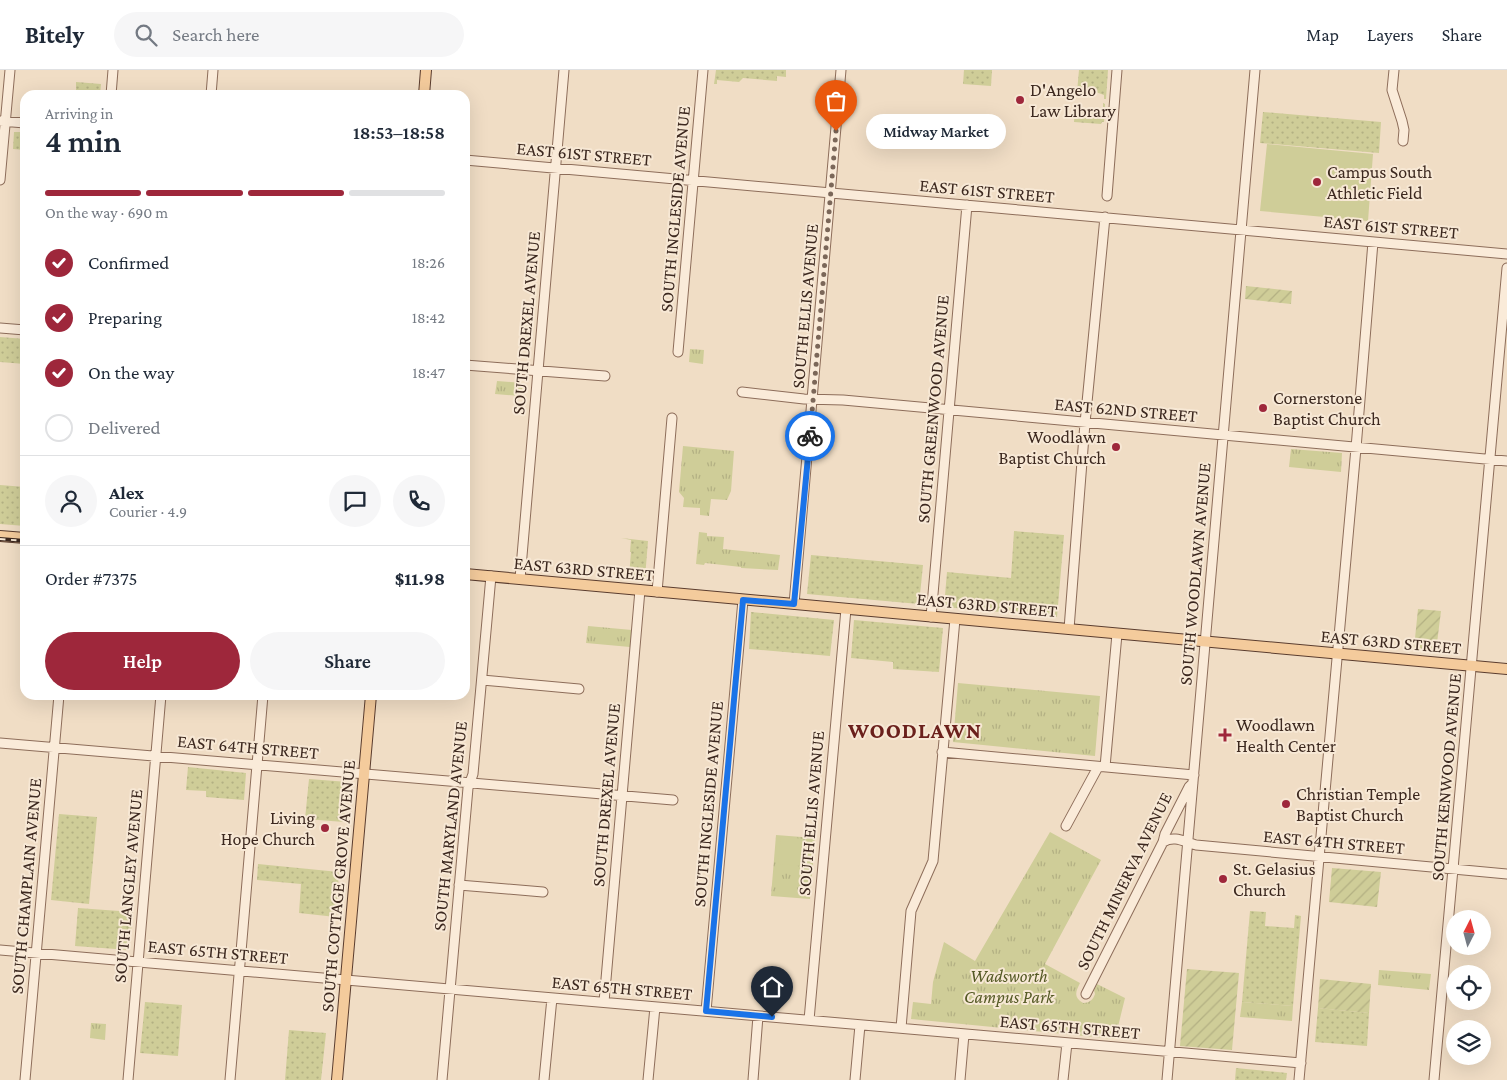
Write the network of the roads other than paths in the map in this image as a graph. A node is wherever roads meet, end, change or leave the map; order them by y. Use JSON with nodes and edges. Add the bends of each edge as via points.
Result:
{"nodes":[{"id":1,"x":10,"y":70,"type":"edge"},
{"id":2,"x":113,"y":70,"type":"edge"},
{"id":3,"x":213,"y":70,"type":"edge"},
{"id":4,"x":426,"y":70,"type":"edge"},
{"id":5,"x":564,"y":70,"type":"edge"},
{"id":6,"x":703,"y":70,"type":"edge"},
{"id":7,"x":841,"y":70,"type":"edge"},
{"id":8,"x":1117,"y":70,"type":"edge"},
{"id":9,"x":1255,"y":70,"type":"edge"},
{"id":10,"x":1394,"y":70,"type":"edge"},
{"id":11,"x":111,"y":90,"type":"edge"},
{"id":12,"x":211,"y":90,"type":"edge"},
{"id":13,"x":424,"y":90,"type":"edge"},
{"id":14,"x":3,"y":121,"type":"edge"},
{"id":15,"x":20,"y":123,"type":"edge"},
{"id":16,"x":1403,"y":141,"type":"dead end"},
{"id":17,"x":470,"y":160,"type":"edge"},
{"id":18,"x":556,"y":168,"type":"junction"},
{"id":19,"x":0,"y":180,"type":"edge"},
{"id":20,"x":693,"y":180,"type":"junction"},
{"id":21,"x":831,"y":193,"type":"junction"},
{"id":22,"x":1106,"y":196,"type":"dead end"},
{"id":23,"x":967,"y":205,"type":"junction"},
{"id":24,"x":1105,"y":218,"type":"junction"},
{"id":25,"x":1241,"y":230,"type":"junction"},
{"id":26,"x":1373,"y":242,"type":"junction"},
{"id":27,"x":1507,"y":254,"type":"edge"},
{"id":28,"x":1507,"y":268,"type":"edge"},
{"id":29,"x":0,"y":328,"type":"edge"},
{"id":30,"x":20,"y":330,"type":"edge"},
{"id":31,"x":678,"y":352,"type":"dead end"},
{"id":32,"x":470,"y":365,"type":"edge"},
{"id":33,"x":538,"y":370,"type":"junction"},
{"id":34,"x":606,"y":376,"type":"dead end"},
{"id":35,"x":742,"y":392,"type":"dead end"},
{"id":36,"x":813,"y":399,"type":"junction"},
{"id":37,"x":949,"y":410,"type":"junction"},
{"id":38,"x":672,"y":418,"type":"dead end"},
{"id":39,"x":1086,"y":422,"type":"junction"},
{"id":40,"x":1223,"y":435,"type":"junction"},
{"id":41,"x":1356,"y":448,"type":"junction"},
{"id":42,"x":1490,"y":460,"type":"junction"},
{"id":43,"x":1507,"y":461,"type":"edge"},
{"id":44,"x":0,"y":536,"type":"edge"},
{"id":45,"x":20,"y":538,"type":"edge"},
{"id":46,"x":470,"y":574,"type":"edge"},
{"id":47,"x":491,"y":576,"type":"junction"},
{"id":48,"x":520,"y":579,"type":"junction"},
{"id":49,"x":640,"y":590,"type":"junction"},
{"id":50,"x":657,"y":592,"type":"junction"},
{"id":51,"x":743,"y":600,"type":"junction"},
{"id":52,"x":794,"y":604,"type":"junction"},
{"id":53,"x":846,"y":609,"type":"junction"},
{"id":54,"x":931,"y":617,"type":"junction"},
{"id":55,"x":955,"y":619,"type":"junction"},
{"id":56,"x":1069,"y":629,"type":"junction"},
{"id":57,"x":1118,"y":634,"type":"junction"},
{"id":58,"x":1205,"y":641,"type":"junction"},
{"id":59,"x":1338,"y":653,"type":"junction"},
{"id":60,"x":1472,"y":666,"type":"junction"},
{"id":61,"x":1507,"y":669,"type":"edge"},
{"id":62,"x":482,"y":680,"type":"junction"},
{"id":63,"x":579,"y":689,"type":"dead end"},
{"id":64,"x":59,"y":700,"type":"edge"},
{"id":65,"x":161,"y":700,"type":"edge"},
{"id":66,"x":263,"y":700,"type":"edge"},
{"id":67,"x":371,"y":700,"type":"edge"},
{"id":68,"x":0,"y":743,"type":"edge"},
{"id":69,"x":54,"y":748,"type":"junction"},
{"id":70,"x":942,"y":752,"type":"junction"},
{"id":71,"x":156,"y":756,"type":"junction"},
{"id":72,"x":257,"y":764,"type":"junction"},
{"id":73,"x":1102,"y":767,"type":"junction"},
{"id":74,"x":364,"y":773,"type":"junction"},
{"id":75,"x":1193,"y":779,"type":"junction"},
{"id":76,"x":470,"y":782,"type":"junction"},
{"id":77,"x":622,"y":796,"type":"junction"},
{"id":78,"x":673,"y":800,"type":"dead end"},
{"id":79,"x":1066,"y":826,"type":"dead end"},
{"id":80,"x":1163,"y":842,"type":"junction"},
{"id":81,"x":1188,"y":843,"type":"junction"},
{"id":82,"x":1320,"y":857,"type":"junction"},
{"id":83,"x":1453,"y":869,"type":"junction"},
{"id":84,"x":1507,"y":874,"type":"edge"},
{"id":85,"x":459,"y":885,"type":"junction"},
{"id":86,"x":543,"y":892,"type":"dead end"},
{"id":87,"x":0,"y":950,"type":"edge"},
{"id":88,"x":36,"y":953,"type":"junction"},
{"id":89,"x":138,"y":961,"type":"junction"},
{"id":90,"x":239,"y":970,"type":"junction"},
{"id":91,"x":346,"y":979,"type":"junction"},
{"id":92,"x":450,"y":988,"type":"junction"},
{"id":93,"x":1086,"y":994,"type":"dead end"},
{"id":94,"x":552,"y":998,"type":"junction"},
{"id":95,"x":604,"y":1002,"type":"junction"},
{"id":96,"x":655,"y":1007,"type":"junction"},
{"id":97,"x":706,"y":1011,"type":"junction"},
{"id":98,"x":758,"y":1016,"type":"junction"},
{"id":99,"x":809,"y":1020,"type":"junction"},
{"id":100,"x":860,"y":1025,"type":"junction"},
{"id":101,"x":901,"y":1028,"type":"junction"},
{"id":102,"x":964,"y":1034,"type":"junction"},
{"id":103,"x":1067,"y":1043,"type":"junction"},
{"id":104,"x":1170,"y":1052,"type":"junction"},
{"id":105,"x":1301,"y":1063,"type":"junction"},
{"id":106,"x":25,"y":1080,"type":"edge"},
{"id":107,"x":128,"y":1080,"type":"edge"},
{"id":108,"x":230,"y":1080,"type":"edge"},
{"id":109,"x":337,"y":1080,"type":"edge"},
{"id":110,"x":442,"y":1080,"type":"edge"},
{"id":111,"x":544,"y":1080,"type":"edge"},
{"id":112,"x":648,"y":1080,"type":"edge"},
{"id":113,"x":752,"y":1080,"type":"edge"},
{"id":114,"x":855,"y":1080,"type":"edge"},
{"id":115,"x":960,"y":1080,"type":"edge"},
{"id":116,"x":1063,"y":1080,"type":"edge"},
{"id":117,"x":1167,"y":1080,"type":"edge"},
{"id":118,"x":1299,"y":1080,"type":"edge"},
{"id":119,"x":1434,"y":1080,"type":"edge"}],
"edges":[{"from":1,"to":14,"type":"street"},
{"from":2,"to":11,"type":"street"},
{"from":3,"to":12,"type":"street"},
{"from":4,"to":13,"type":"main road"},
{"from":5,"to":18,"type":"street","name":"SOUTH DREXEL AVENUE"},
{"from":6,"to":20,"type":"street","name":"SOUTH INGLESIDE AVENUE"},
{"from":7,"to":21,"type":"street","name":"SOUTH ELLIS AVENUE"},
{"from":8,"to":22,"type":"street"},
{"from":9,"to":25,"type":"street","name":"SOUTH WOODLAWN AVENUE"},
{"from":10,"to":16,"type":"street","via":[[1392,90],[1403,126]]},
{"from":14,"to":15,"type":"street"},
{"from":14,"to":19,"type":"street"},
{"from":17,"to":18,"type":"street","name":"EAST 61ST STREET"},
{"from":18,"to":20,"type":"street","name":"EAST 61ST STREET"},
{"from":18,"to":33,"type":"street","name":"SOUTH DREXEL AVENUE"},
{"from":20,"to":21,"type":"street","name":"EAST 61ST STREET"},
{"from":20,"to":31,"type":"street","name":"SOUTH INGLESIDE AVENUE"},
{"from":21,"to":23,"type":"street","name":"EAST 61ST STREET"},
{"from":21,"to":36,"type":"street","name":"SOUTH ELLIS AVENUE"},
{"from":23,"to":24,"type":"street","name":"EAST 61ST STREET"},
{"from":23,"to":37,"type":"street","name":"SOUTH GREENWOOD AVENUE"},
{"from":24,"to":25,"type":"street","name":"EAST 61ST STREET"},
{"from":24,"to":39,"type":"street"},
{"from":25,"to":26,"type":"street","name":"EAST 61ST STREET"},
{"from":25,"to":40,"type":"street","name":"SOUTH WOODLAWN AVENUE"},
{"from":26,"to":27,"type":"street","name":"EAST 61ST STREET"},
{"from":26,"to":41,"type":"street"},
{"from":28,"to":42,"type":"street","name":"SOUTH KENWOOD AVENUE"},
{"from":29,"to":30,"type":"street"},
{"from":32,"to":33,"type":"street"},
{"from":33,"to":34,"type":"street"},
{"from":33,"to":48,"type":"street","name":"SOUTH DREXEL AVENUE"},
{"from":35,"to":36,"type":"street","name":"EAST 62ND STREET"},
{"from":36,"to":37,"type":"street","name":"EAST 62ND STREET"},
{"from":36,"to":52,"type":"street","name":"SOUTH ELLIS AVENUE"},
{"from":37,"to":39,"type":"street","name":"EAST 62ND STREET"},
{"from":37,"to":54,"type":"street","name":"SOUTH GREENWOOD AVENUE"},
{"from":38,"to":50,"type":"street"},
{"from":39,"to":40,"type":"street","name":"EAST 62ND STREET"},
{"from":39,"to":56,"type":"street"},
{"from":40,"to":41,"type":"street","name":"EAST 62ND STREET"},
{"from":40,"to":58,"type":"street","name":"SOUTH WOODLAWN AVENUE"},
{"from":41,"to":42,"type":"street","name":"EAST 62ND STREET"},
{"from":41,"to":59,"type":"street"},
{"from":42,"to":43,"type":"street","name":"EAST 62ND STREET"},
{"from":42,"to":60,"type":"street","name":"SOUTH KENWOOD AVENUE"},
{"from":44,"to":45,"type":"main road"},
{"from":46,"to":47,"type":"main road","name":"EAST 63RD STREET"},
{"from":47,"to":48,"type":"main road","name":"EAST 63RD STREET"},
{"from":47,"to":62,"type":"street","name":"SOUTH MARYLAND AVENUE"},
{"from":48,"to":49,"type":"main road","name":"EAST 63RD STREET"},
{"from":49,"to":50,"type":"main road","name":"EAST 63RD STREET"},
{"from":49,"to":77,"type":"street","name":"SOUTH DREXEL AVENUE"},
{"from":50,"to":51,"type":"main road","name":"EAST 63RD STREET"},
{"from":51,"to":52,"type":"main road","name":"EAST 63RD STREET"},
{"from":51,"to":97,"type":"street","name":"SOUTH INGLESIDE AVENUE"},
{"from":52,"to":53,"type":"main road","name":"EAST 63RD STREET"},
{"from":53,"to":54,"type":"main road","name":"EAST 63RD STREET"},
{"from":53,"to":99,"type":"street","name":"SOUTH ELLIS AVENUE"},
{"from":54,"to":55,"type":"main road","name":"EAST 63RD STREET"},
{"from":55,"to":56,"type":"main road","name":"EAST 63RD STREET"},
{"from":55,"to":70,"type":"street"},
{"from":56,"to":57,"type":"main road","name":"EAST 63RD STREET"},
{"from":57,"to":58,"type":"main road","name":"EAST 63RD STREET"},
{"from":57,"to":73,"type":"street"},
{"from":58,"to":59,"type":"main road","name":"EAST 63RD STREET"},
{"from":58,"to":75,"type":"street","name":"SOUTH WOODLAWN AVENUE"},
{"from":59,"to":60,"type":"main road","name":"EAST 63RD STREET"},
{"from":59,"to":82,"type":"street"},
{"from":60,"to":61,"type":"main road","name":"EAST 63RD STREET"},
{"from":60,"to":83,"type":"street","name":"SOUTH KENWOOD AVENUE"},
{"from":62,"to":63,"type":"street"},
{"from":62,"to":76,"type":"street","name":"SOUTH MARYLAND AVENUE"},
{"from":64,"to":69,"type":"street","name":"SOUTH CHAMPLAIN AVENUE"},
{"from":65,"to":71,"type":"street","name":"SOUTH LANGLEY AVENUE"},
{"from":66,"to":72,"type":"street"},
{"from":67,"to":74,"type":"main road","name":"SOUTH COTTAGE GROVE AVENUE"},
{"from":68,"to":69,"type":"street","name":"EAST 64TH STREET"},
{"from":69,"to":71,"type":"street","name":"EAST 64TH STREET"},
{"from":69,"to":88,"type":"street","name":"SOUTH CHAMPLAIN AVENUE"},
{"from":70,"to":73,"type":"street"},
{"from":70,"to":101,"type":"street","via":[[933,861],[911,911]]},
{"from":71,"to":72,"type":"street","name":"EAST 64TH STREET"},
{"from":71,"to":89,"type":"street","name":"SOUTH LANGLEY AVENUE"},
{"from":72,"to":74,"type":"street","name":"EAST 64TH STREET"},
{"from":72,"to":90,"type":"street"},
{"from":73,"to":75,"type":"street"},
{"from":73,"to":79,"type":"street"},
{"from":74,"to":76,"type":"street","name":"EAST 64TH STREET"},
{"from":74,"to":91,"type":"main road","name":"SOUTH COTTAGE GROVE AVENUE"},
{"from":75,"to":80,"type":"street","name":"SOUTH MINERVA AVENUE"},
{"from":75,"to":81,"type":"street","name":"SOUTH WOODLAWN AVENUE"},
{"from":76,"to":77,"type":"street","name":"EAST 64TH STREET"},
{"from":76,"to":85,"type":"street","name":"SOUTH MARYLAND AVENUE"},
{"from":77,"to":78,"type":"street","name":"EAST 64TH STREET"},
{"from":77,"to":95,"type":"street","name":"SOUTH DREXEL AVENUE"},
{"from":80,"to":81,"type":"street","name":"EAST 64TH STREET","via":[[1177,838]]},
{"from":80,"to":93,"type":"street","name":"SOUTH MINERVA AVENUE"},
{"from":81,"to":82,"type":"street","name":"EAST 64TH STREET"},
{"from":81,"to":104,"type":"street","name":"SOUTH WOODLAWN AVENUE"},
{"from":82,"to":83,"type":"street","name":"EAST 64TH STREET"},
{"from":82,"to":105,"type":"street"},
{"from":83,"to":84,"type":"street","name":"EAST 64TH STREET"},
{"from":83,"to":119,"type":"street","name":"SOUTH KENWOOD AVENUE"},
{"from":85,"to":86,"type":"street"},
{"from":85,"to":92,"type":"street","name":"SOUTH MARYLAND AVENUE"},
{"from":87,"to":88,"type":"street","name":"EAST 65TH STREET"},
{"from":88,"to":89,"type":"street","name":"EAST 65TH STREET"},
{"from":88,"to":106,"type":"street","name":"SOUTH CHAMPLAIN AVENUE"},
{"from":89,"to":90,"type":"street","name":"EAST 65TH STREET"},
{"from":89,"to":107,"type":"street","name":"SOUTH LANGLEY AVENUE"},
{"from":90,"to":91,"type":"street","name":"EAST 65TH STREET"},
{"from":90,"to":108,"type":"street"},
{"from":91,"to":92,"type":"street","name":"EAST 65TH STREET"},
{"from":91,"to":109,"type":"main road","name":"SOUTH COTTAGE GROVE AVENUE"},
{"from":92,"to":94,"type":"street","name":"EAST 65TH STREET"},
{"from":92,"to":110,"type":"street","name":"SOUTH MARYLAND AVENUE"},
{"from":94,"to":95,"type":"street","name":"EAST 65TH STREET"},
{"from":94,"to":111,"type":"street"},
{"from":95,"to":96,"type":"street","name":"EAST 65TH STREET"},
{"from":96,"to":97,"type":"street","name":"EAST 65TH STREET"},
{"from":96,"to":112,"type":"street"},
{"from":97,"to":98,"type":"street","name":"EAST 65TH STREET"},
{"from":98,"to":99,"type":"street","name":"EAST 65TH STREET"},
{"from":98,"to":113,"type":"street"},
{"from":99,"to":100,"type":"street","name":"EAST 65TH STREET"},
{"from":100,"to":101,"type":"street","name":"EAST 65TH STREET"},
{"from":100,"to":114,"type":"street"},
{"from":101,"to":102,"type":"street","name":"EAST 65TH STREET"},
{"from":102,"to":103,"type":"street","name":"EAST 65TH STREET"},
{"from":102,"to":115,"type":"street"},
{"from":103,"to":104,"type":"street","name":"EAST 65TH STREET"},
{"from":103,"to":116,"type":"street"},
{"from":104,"to":105,"type":"street","name":"EAST 65TH STREET"},
{"from":104,"to":117,"type":"street","name":"SOUTH WOODLAWN AVENUE"},
{"from":105,"to":118,"type":"street"}]}
